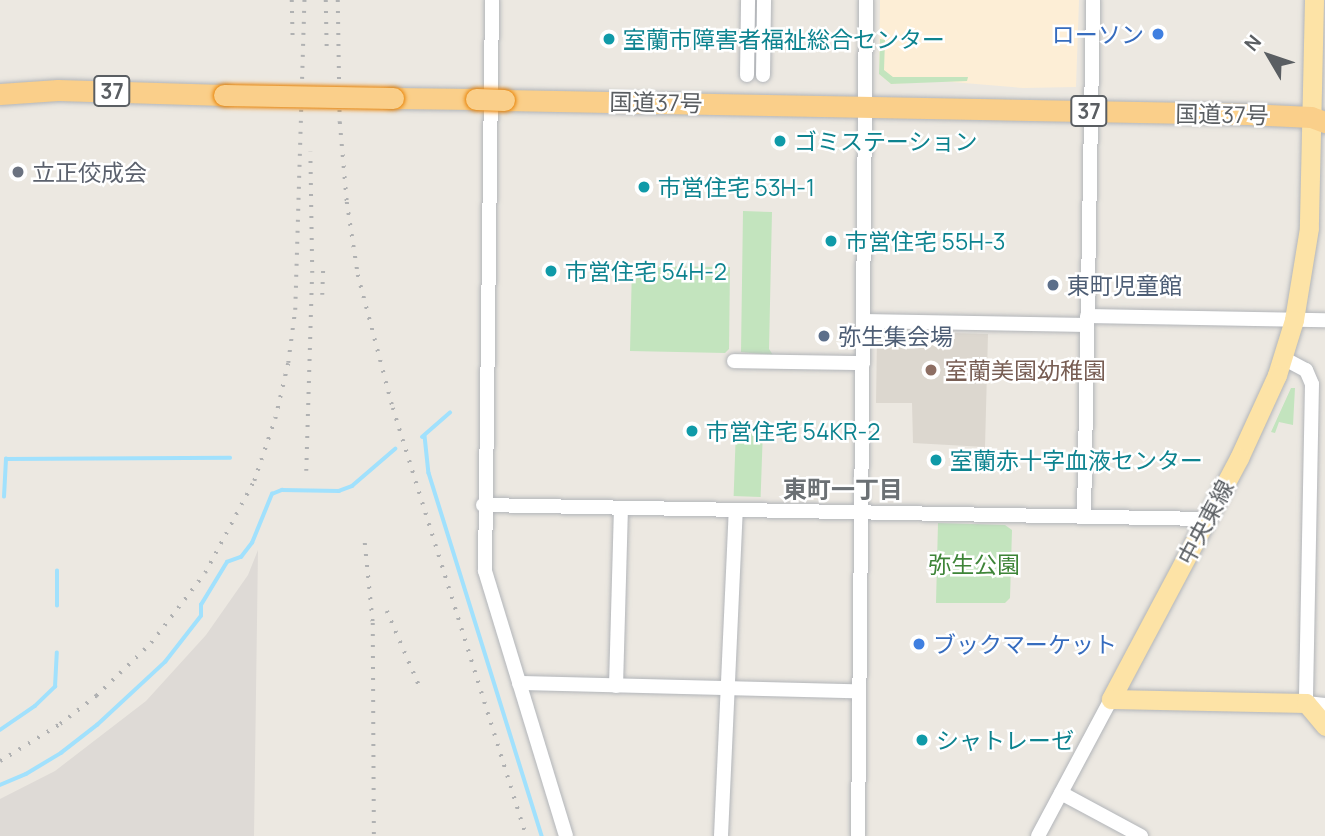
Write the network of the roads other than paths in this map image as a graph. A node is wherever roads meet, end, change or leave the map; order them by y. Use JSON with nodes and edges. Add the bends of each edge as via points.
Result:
{"nodes":[{"id":1,"x":492,"y":0,"type":"edge"},
{"id":2,"x":748,"y":0,"type":"edge"},
{"id":3,"x":764,"y":0,"type":"edge"},
{"id":4,"x":866,"y":0,"type":"edge"},
{"id":5,"x":1093,"y":0,"type":"edge"},
{"id":6,"x":1314,"y":0,"type":"edge"},
{"id":7,"x":747,"y":75,"type":"dead end"},
{"id":8,"x":763,"y":75,"type":"dead end"},
{"id":9,"x":0,"y":94,"type":"edge"},
{"id":10,"x":867,"y":106,"type":"junction"},
{"id":11,"x":1090,"y":111,"type":"junction"},
{"id":12,"x":1320,"y":117,"type":"edge"},
{"id":13,"x":1087,"y":320,"type":"junction"},
{"id":14,"x":1294,"y":320,"type":"junction"},
{"id":15,"x":1325,"y":320,"type":"edge"},
{"id":16,"x":863,"y":321,"type":"junction"},
{"id":17,"x":1283,"y":358,"type":"junction"},
{"id":18,"x":734,"y":361,"type":"dead end"},
{"id":19,"x":863,"y":363,"type":"junction"},
{"id":20,"x":483,"y":505,"type":"junction"},
{"id":21,"x":621,"y":508,"type":"junction"},
{"id":22,"x":736,"y":511,"type":"junction"},
{"id":23,"x":860,"y":513,"type":"junction"},
{"id":24,"x":1084,"y":517,"type":"junction"},
{"id":25,"x":1206,"y":519,"type":"junction"},
{"id":26,"x":1310,"y":521,"type":"junction"},
{"id":27,"x":1325,"y":521,"type":"edge"},
{"id":28,"x":519,"y":683,"type":"junction"},
{"id":29,"x":616,"y":686,"type":"junction"},
{"id":30,"x":728,"y":688,"type":"junction"},
{"id":31,"x":857,"y":691,"type":"junction"},
{"id":32,"x":1111,"y":699,"type":"junction"},
{"id":33,"x":1315,"y":704,"type":"edge"},
{"id":34,"x":1325,"y":726,"type":"edge"},
{"id":35,"x":1061,"y":793,"type":"junction"},
{"id":36,"x":566,"y":836,"type":"edge"},
{"id":37,"x":721,"y":836,"type":"edge"},
{"id":38,"x":858,"y":836,"type":"edge"},
{"id":39,"x":1038,"y":836,"type":"edge"},
{"id":40,"x":1141,"y":836,"type":"edge"}],
"edges":[{"from":1,"to":20,"type":"street"},
{"from":2,"to":7,"type":"street"},
{"from":3,"to":8,"type":"street"},
{"from":4,"to":10,"type":"street"},
{"from":5,"to":11,"type":"street"},
{"from":6,"to":12,"type":"main road","name":"中央東線"},
{"from":9,"to":10,"type":"highway","name":"国道37号","number":"37","bridge":true,"via":[[58,90]]},
{"from":10,"to":11,"type":"highway","name":"国道37号","number":"37"},
{"from":10,"to":16,"type":"street"},
{"from":11,"to":12,"type":"highway","name":"国道37号","number":"37"},
{"from":11,"to":13,"type":"street"},
{"from":12,"to":14,"type":"main road","name":"中央東線"},
{"from":13,"to":14,"type":"street"},
{"from":13,"to":16,"type":"street"},
{"from":13,"to":24,"type":"street"},
{"from":14,"to":15,"type":"street"},
{"from":14,"to":17,"type":"main road","name":"中央東線"},
{"from":16,"to":19,"type":"street"},
{"from":17,"to":25,"type":"main road","name":"中央東線"},
{"from":17,"to":26,"type":"street","via":[[1306,370],[1312,384]]},
{"from":18,"to":19,"type":"street"},
{"from":19,"to":23,"type":"street"},
{"from":20,"to":21,"type":"street"},
{"from":20,"to":28,"type":"street","via":[[485,571]]},
{"from":21,"to":22,"type":"street"},
{"from":21,"to":29,"type":"street"},
{"from":22,"to":23,"type":"street"},
{"from":22,"to":30,"type":"street"},
{"from":23,"to":24,"type":"street"},
{"from":23,"to":31,"type":"street"},
{"from":24,"to":25,"type":"street"},
{"from":25,"to":32,"type":"main road","name":"中央東線"},
{"from":26,"to":27,"type":"street"},
{"from":26,"to":33,"type":"street"},
{"from":28,"to":29,"type":"street"},
{"from":28,"to":36,"type":"street"},
{"from":29,"to":30,"type":"street"},
{"from":30,"to":31,"type":"street"},
{"from":30,"to":37,"type":"street"},
{"from":31,"to":38,"type":"street"},
{"from":32,"to":33,"type":"main road"},
{"from":32,"to":35,"type":"street"},
{"from":33,"to":34,"type":"main road"},
{"from":35,"to":39,"type":"street"},
{"from":35,"to":40,"type":"street"}]}
